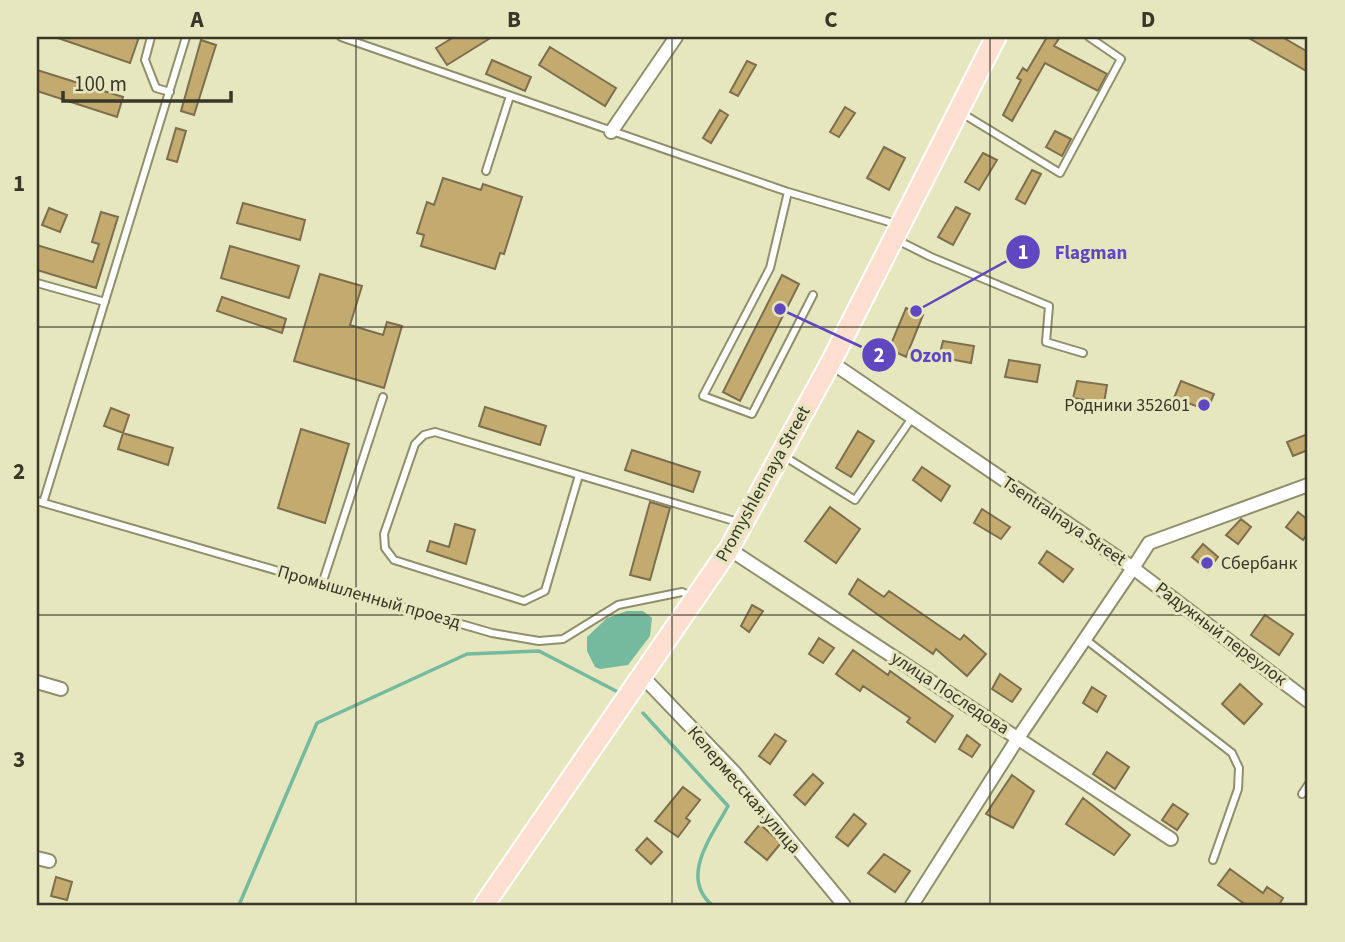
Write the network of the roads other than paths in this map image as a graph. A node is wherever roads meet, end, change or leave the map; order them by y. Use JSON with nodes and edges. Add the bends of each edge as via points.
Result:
{"nodes":[{"id":1,"x":151,"y":37,"type":"edge"},
{"id":2,"x":186,"y":37,"type":"edge"},
{"id":3,"x":341,"y":37,"type":"edge"},
{"id":4,"x":676,"y":37,"type":"edge"},
{"id":5,"x":996,"y":37,"type":"edge"},
{"id":6,"x":1089,"y":37,"type":"edge"},
{"id":7,"x":170,"y":92,"type":"junction"},
{"id":8,"x":510,"y":96,"type":"junction"},
{"id":9,"x":960,"y":112,"type":"junction"},
{"id":10,"x":611,"y":132,"type":"junction"},
{"id":11,"x":485,"y":171,"type":"dead end"},
{"id":12,"x":788,"y":192,"type":"junction"},
{"id":13,"x":897,"y":232,"type":"junction"},
{"id":14,"x":37,"y":282,"type":"edge"},
{"id":15,"x":813,"y":295,"type":"dead end"},
{"id":16,"x":105,"y":302,"type":"junction"},
{"id":17,"x":1083,"y":353,"type":"dead end"},
{"id":18,"x":831,"y":362,"type":"junction"},
{"id":19,"x":383,"y":397,"type":"dead end"},
{"id":20,"x":912,"y":417,"type":"junction"},
{"id":21,"x":780,"y":454,"type":"junction"},
{"id":22,"x":579,"y":475,"type":"junction"},
{"id":23,"x":1308,"y":485,"type":"edge"},
{"id":24,"x":40,"y":502,"type":"edge"},
{"id":25,"x":743,"y":523,"type":"junction"},
{"id":26,"x":729,"y":549,"type":"junction"},
{"id":27,"x":1133,"y":568,"type":"junction"},
{"id":28,"x":322,"y":584,"type":"junction"},
{"id":29,"x":696,"y":598,"type":"junction"},
{"id":30,"x":1084,"y":638,"type":"junction"},
{"id":31,"x":642,"y":676,"type":"junction"},
{"id":32,"x":37,"y":682,"type":"edge"},
{"id":33,"x":61,"y":689,"type":"dead end"},
{"id":34,"x":1308,"y":701,"type":"edge"},
{"id":35,"x":1018,"y":738,"type":"junction"},
{"id":36,"x":1308,"y":785,"type":"edge"},
{"id":37,"x":1302,"y":794,"type":"dead end"},
{"id":38,"x":1171,"y":839,"type":"dead end"},
{"id":39,"x":1213,"y":860,"type":"dead end"},
{"id":40,"x":484,"y":905,"type":"edge"},
{"id":41,"x":844,"y":905,"type":"edge"},
{"id":42,"x":912,"y":905,"type":"edge"}],
"edges":[{"from":1,"to":7,"type":"lane","via":[[145,60],[156,88]]},
{"from":2,"to":7,"type":"lane"},
{"from":3,"to":8,"type":"lane"},
{"from":4,"to":10,"type":"street"},
{"from":5,"to":9,"type":"main road","name":"Promyshlennaya Street"},
{"from":6,"to":9,"type":"lane","via":[[1121,59],[1060,173]]},
{"from":7,"to":16,"type":"lane"},
{"from":8,"to":10,"type":"lane"},
{"from":8,"to":11,"type":"lane"},
{"from":9,"to":13,"type":"main road","name":"Promyshlennaya Street"},
{"from":10,"to":12,"type":"lane"},
{"from":12,"to":13,"type":"lane"},
{"from":12,"to":15,"type":"lane","via":[[770,268],[703,396],[752,414]]},
{"from":13,"to":17,"type":"lane","via":[[930,257],[1049,306],[1046,342]]},
{"from":13,"to":18,"type":"main road","name":"Promyshlennaya Street"},
{"from":14,"to":16,"type":"lane"},
{"from":16,"to":24,"type":"lane"},
{"from":18,"to":20,"type":"street","name":"Tsentralnaya Street"},
{"from":18,"to":21,"type":"main road","name":"Promyshlennaya Street"},
{"from":19,"to":28,"type":"lane"},
{"from":20,"to":21,"type":"lane","via":[[855,500]]},
{"from":20,"to":27,"type":"street","name":"Tsentralnaya Street"},
{"from":21,"to":25,"type":"main road","name":"Promyshlennaya Street"},
{"from":22,"to":22,"type":"lane","via":[[435,432],[424,436],[415,444],[384,534],[385,548],[394,560],[524,601],[535,597],[545,591]]},
{"from":22,"to":25,"type":"lane"},
{"from":23,"to":27,"type":"street","name":"Tsentralnaya Street","via":[[1149,543]]},
{"from":24,"to":28,"type":"lane","name":"Промышленный проезд"},
{"from":25,"to":26,"type":"main road","name":"Promyshlennaya Street"},
{"from":26,"to":29,"type":"main road","name":"Promyshlennaya Street"},
{"from":26,"to":35,"type":"street","name":"улица Последова"},
{"from":27,"to":30,"type":"street"},
{"from":27,"to":34,"type":"street","name":"Радужный переулок"},
{"from":28,"to":29,"type":"lane","name":"Промышленный проезд","via":[[492,633],[540,641],[563,639],[618,605],[682,592]]},
{"from":29,"to":31,"type":"main road","name":"Promyshlennaya Street"},
{"from":30,"to":35,"type":"street"},
{"from":30,"to":39,"type":"lane","via":[[1232,753],[1239,768],[1238,789]]},
{"from":31,"to":40,"type":"main road","name":"Promyshlennaya Street"},
{"from":31,"to":41,"type":"street","name":"Келермесская улица","via":[[735,773]]},
{"from":32,"to":33,"type":"street"},
{"from":35,"to":38,"type":"street","name":"улица Последова"},
{"from":35,"to":42,"type":"street"},
{"from":36,"to":37,"type":"lane"}]}
